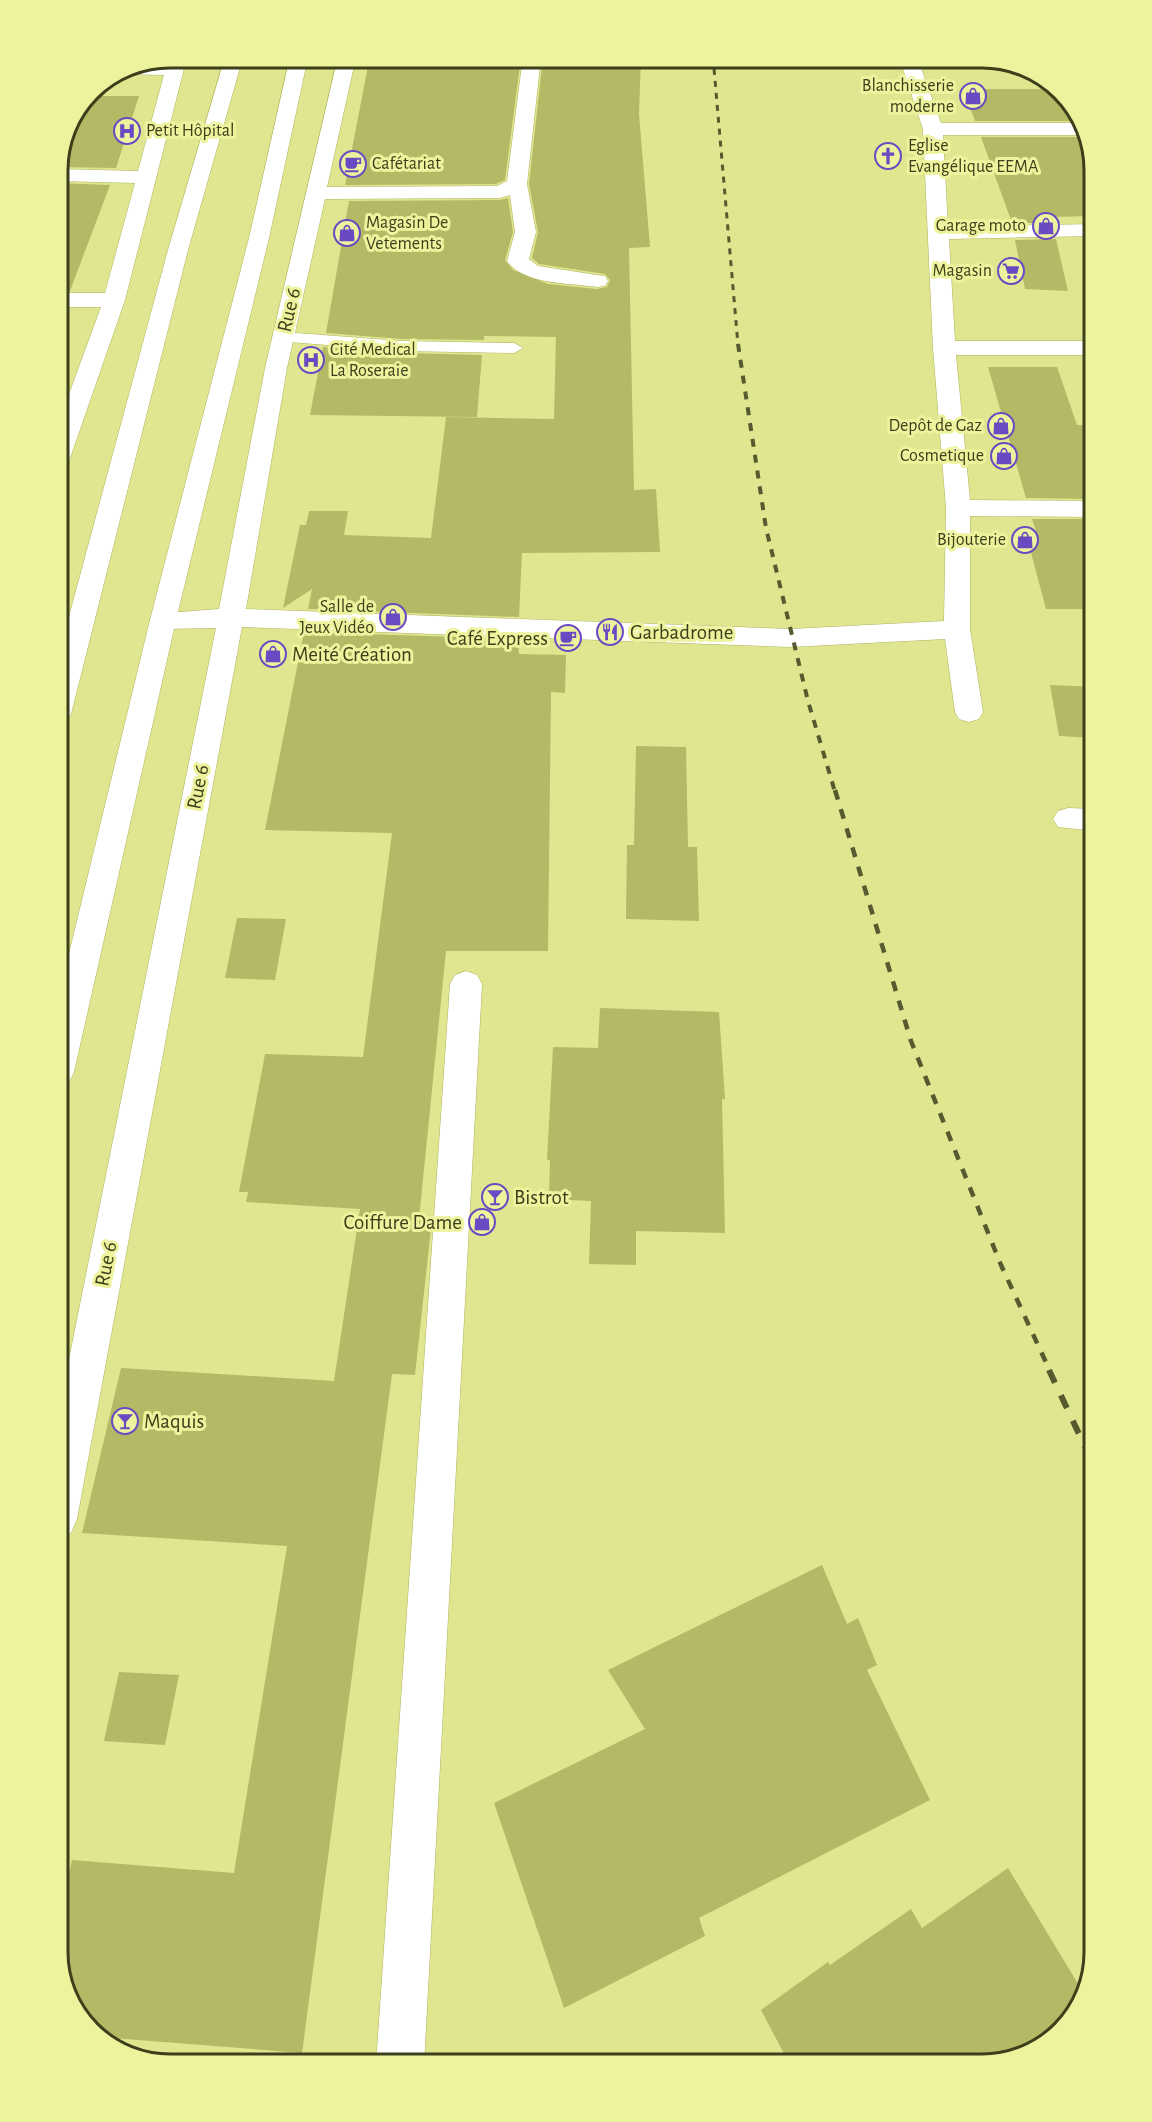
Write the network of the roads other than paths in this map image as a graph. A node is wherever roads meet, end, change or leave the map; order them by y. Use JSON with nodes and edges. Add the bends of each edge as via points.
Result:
{"nodes":[{"id":1,"x":175,"y":68,"type":"edge"},
{"id":2,"x":231,"y":68,"type":"edge"},
{"id":3,"x":297,"y":68,"type":"edge"},
{"id":4,"x":344,"y":68,"type":"edge"},
{"id":5,"x":531,"y":68,"type":"edge"},
{"id":6,"x":912,"y":68,"type":"edge"},
{"id":7,"x":933,"y":129,"type":"junction"},
{"id":8,"x":1076,"y":129,"type":"edge"},
{"id":9,"x":68,"y":175,"type":"edge"},
{"id":10,"x":146,"y":177,"type":"junction"},
{"id":11,"x":517,"y":184,"type":"junction"},
{"id":12,"x":315,"y":193,"type":"junction"},
{"id":13,"x":1084,"y":230,"type":"edge"},
{"id":14,"x":939,"y":232,"type":"junction"},
{"id":15,"x":597,"y":281,"type":"dead end"},
{"id":16,"x":68,"y":300,"type":"edge"},
{"id":17,"x":114,"y":300,"type":"junction"},
{"id":18,"x":283,"y":337,"type":"junction"},
{"id":19,"x":514,"y":348,"type":"dead end"},
{"id":20,"x":944,"y":348,"type":"junction"},
{"id":21,"x":1084,"y":348,"type":"edge"},
{"id":22,"x":68,"y":430,"type":"edge"},
{"id":23,"x":958,"y":508,"type":"junction"},
{"id":24,"x":1084,"y":509,"type":"edge"},
{"id":25,"x":231,"y":618,"type":"junction"},
{"id":26,"x":163,"y":620,"type":"junction"},
{"id":27,"x":957,"y":629,"type":"junction"},
{"id":28,"x":68,"y":672,"type":"edge"},
{"id":29,"x":969,"y":712,"type":"dead end"},
{"id":30,"x":466,"y":984,"type":"dead end"},
{"id":31,"x":68,"y":1025,"type":"edge"},
{"id":32,"x":68,"y":1462,"type":"edge"},
{"id":33,"x":401,"y":2054,"type":"edge"}],
"edges":[{"from":1,"to":10,"type":"street"},
{"from":2,"to":28,"type":"street","via":[[178,250]]},
{"from":3,"to":26,"type":"street","via":[[260,238]]},
{"from":4,"to":12,"type":"street","name":"Rue 6"},
{"from":5,"to":11,"type":"street"},
{"from":6,"to":7,"type":"street"},
{"from":7,"to":8,"type":"street"},
{"from":7,"to":14,"type":"street"},
{"from":9,"to":10,"type":"street"},
{"from":10,"to":17,"type":"street"},
{"from":11,"to":12,"type":"street","via":[[500,192]]},
{"from":11,"to":15,"type":"street","via":[[526,243],[518,261],[532,271]]},
{"from":12,"to":18,"type":"street","name":"Rue 6"},
{"from":13,"to":14,"type":"street"},
{"from":14,"to":20,"type":"street"},
{"from":16,"to":17,"type":"street"},
{"from":17,"to":22,"type":"street"},
{"from":18,"to":19,"type":"lane","via":[[402,346]]},
{"from":18,"to":25,"type":"street","name":"Rue 6"},
{"from":20,"to":21,"type":"street"},
{"from":20,"to":23,"type":"street"},
{"from":23,"to":24,"type":"street"},
{"from":23,"to":27,"type":"street"},
{"from":25,"to":26,"type":"street"},
{"from":25,"to":27,"type":"street","via":[[779,638]]},
{"from":25,"to":32,"type":"street","name":"Rue 6"},
{"from":26,"to":31,"type":"street"},
{"from":27,"to":29,"type":"street"},
{"from":30,"to":33,"type":"street"}]}
